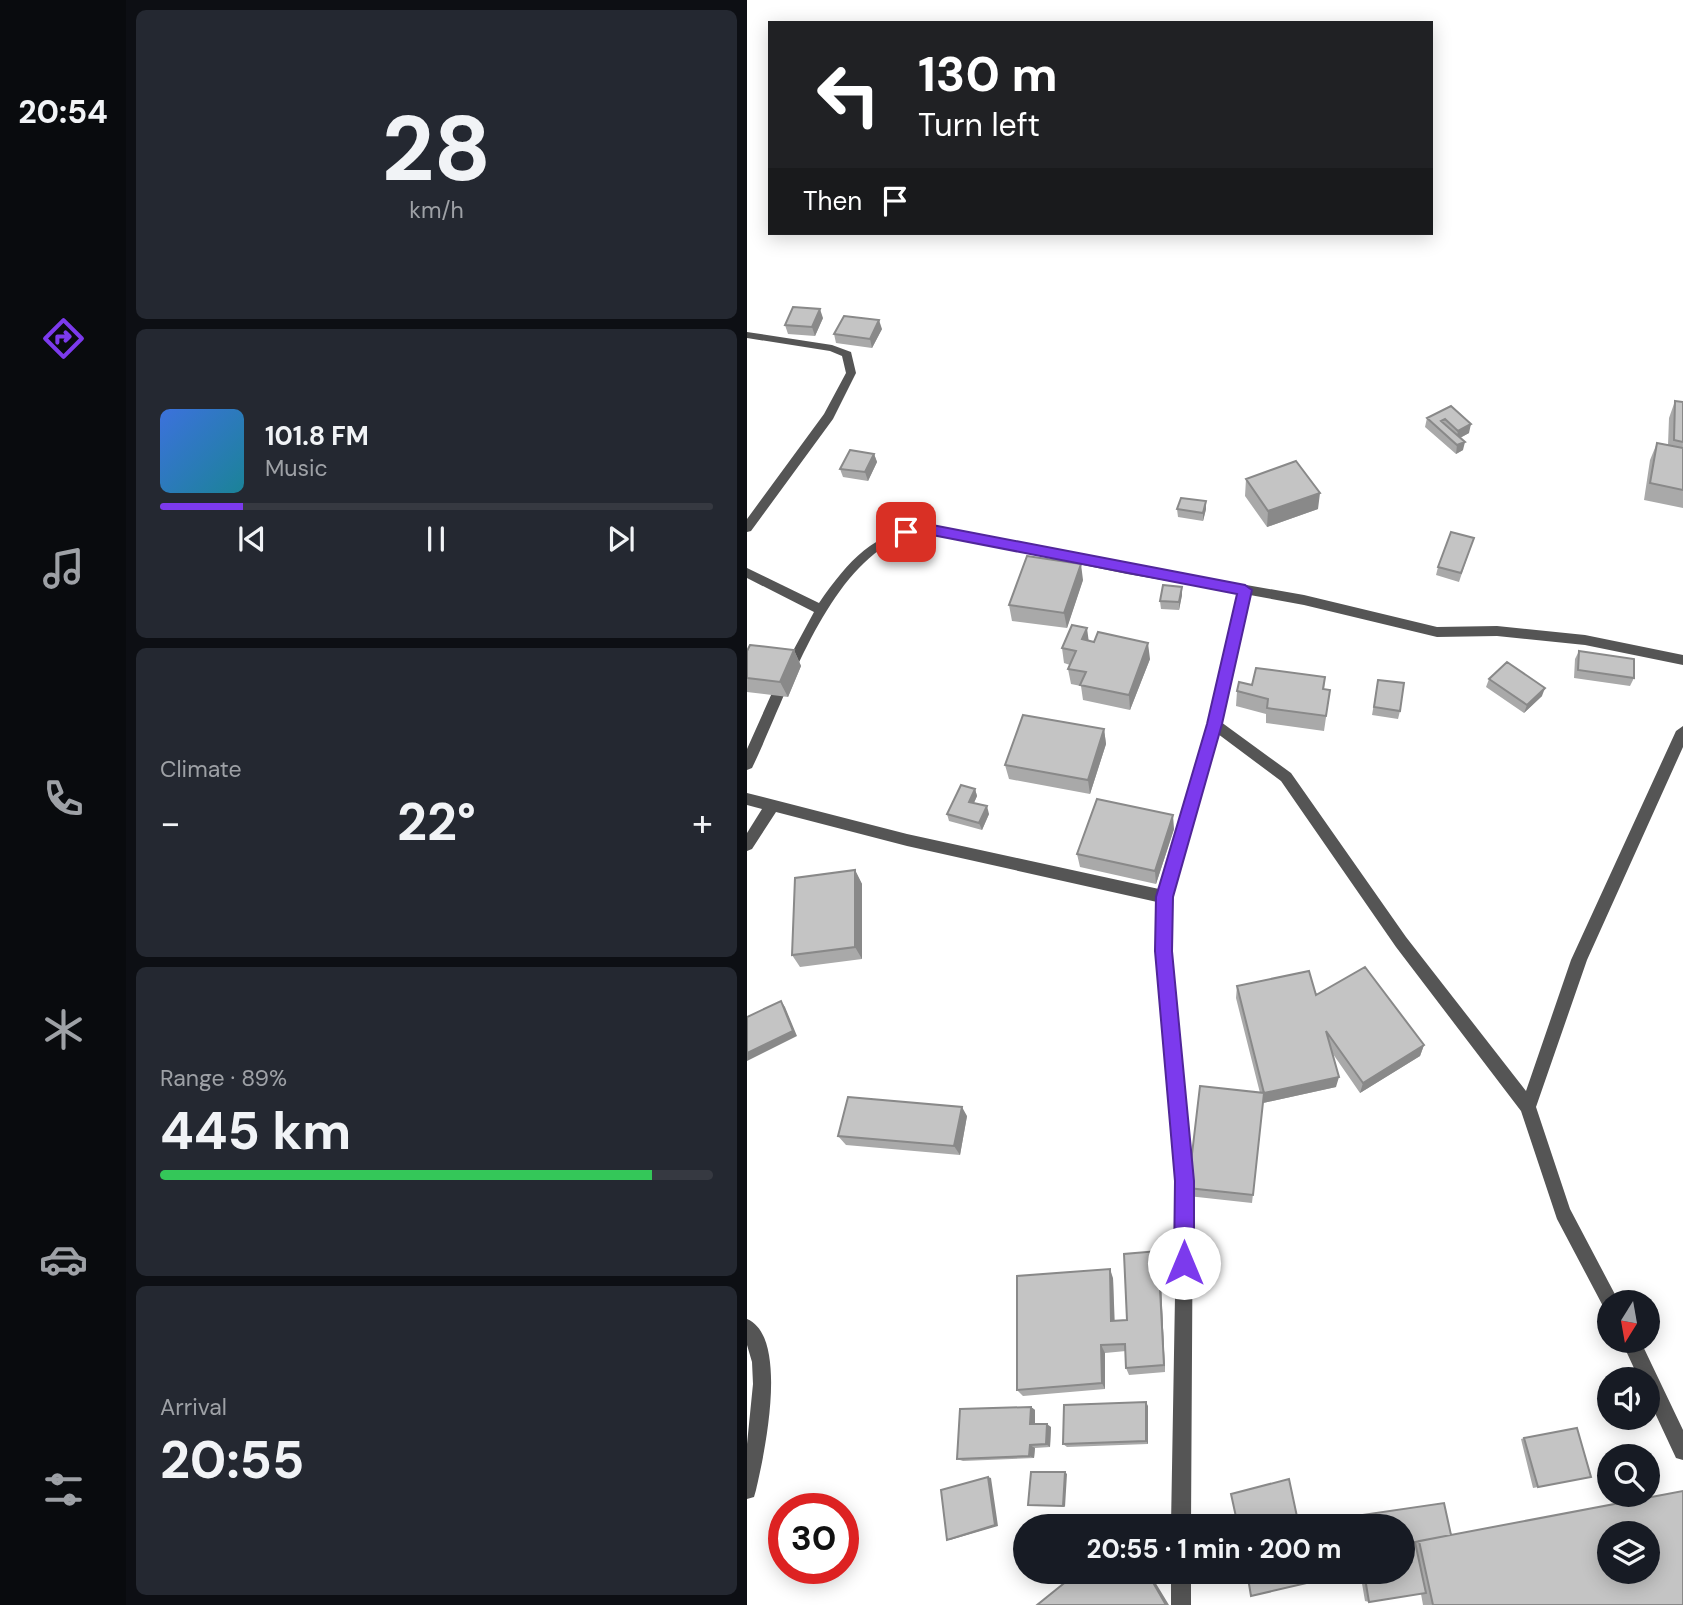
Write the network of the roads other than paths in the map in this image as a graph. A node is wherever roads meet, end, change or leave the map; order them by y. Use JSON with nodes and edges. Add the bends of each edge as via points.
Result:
{"nodes":[{"id":1,"x":747,"y":335,"type":"edge"},
{"id":2,"x":747,"y":527,"type":"edge"},
{"id":3,"x":747,"y":573,"type":"edge"},
{"id":4,"x":1245,"y":590,"type":"junction"},
{"id":5,"x":820,"y":609,"type":"junction"},
{"id":6,"x":1683,"y":660,"type":"edge"},
{"id":7,"x":1214,"y":724,"type":"junction"},
{"id":8,"x":1683,"y":730,"type":"edge"},
{"id":9,"x":747,"y":764,"type":"edge"},
{"id":10,"x":747,"y":799,"type":"edge"},
{"id":11,"x":772,"y":806,"type":"junction"},
{"id":12,"x":747,"y":845,"type":"edge"},
{"id":13,"x":1165,"y":897,"type":"junction"},
{"id":14,"x":1528,"y":1107,"type":"junction"},
{"id":15,"x":1604,"y":1290,"type":"edge"},
{"id":16,"x":747,"y":1328,"type":"edge"},
{"id":17,"x":1636,"y":1353,"type":"edge"},
{"id":18,"x":1683,"y":1451,"type":"edge"},
{"id":19,"x":747,"y":1490,"type":"edge"},
{"id":20,"x":1182,"y":1514,"type":"edge"},
{"id":21,"x":1181,"y":1584,"type":"edge"},
{"id":22,"x":1181,"y":1605,"type":"edge"}],
"edges":[{"from":1,"to":2,"type":"street","via":[[832,348],[847,354],[851,373],[829,416]]},
{"from":3,"to":5,"type":"street"},
{"from":4,"to":5,"type":"street","via":[[927,529],[881,542]]},
{"from":4,"to":6,"type":"street","via":[[1437,632],[1497,631],[1585,640]]},
{"from":4,"to":7,"type":"street"},
{"from":5,"to":9,"type":"street"},
{"from":7,"to":13,"type":"street"},
{"from":7,"to":14,"type":"street","via":[[1286,778],[1401,942]]},
{"from":8,"to":14,"type":"street","via":[[1579,960]]},
{"from":10,"to":11,"type":"street"},
{"from":11,"to":12,"type":"street"},
{"from":11,"to":13,"type":"street","via":[[907,841]]},
{"from":13,"to":20,"type":"street","via":[[1164,951],[1185,1181]]},
{"from":14,"to":15,"type":"street","via":[[1563,1213]]},
{"from":16,"to":19,"type":"street","via":[[763,1364],[760,1417]]},
{"from":17,"to":18,"type":"street"},
{"from":21,"to":22,"type":"street"}]}
